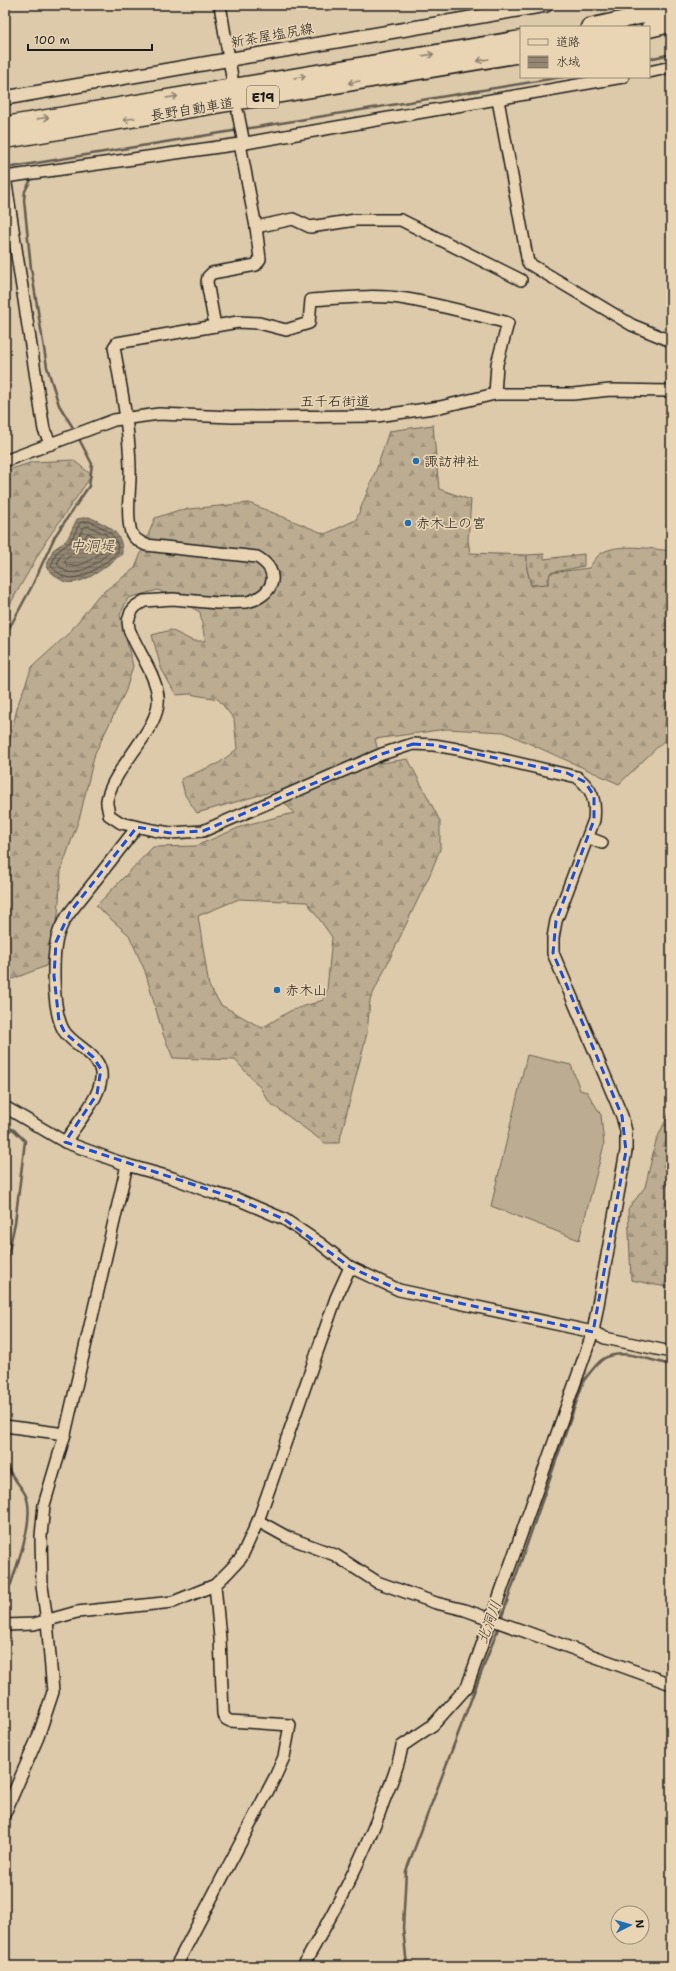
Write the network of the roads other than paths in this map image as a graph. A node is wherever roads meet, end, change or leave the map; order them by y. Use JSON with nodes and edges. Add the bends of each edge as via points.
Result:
{"nodes":[{"id":1,"x":220,"y":5,"type":"edge"},
{"id":2,"x":546,"y":5,"type":"edge"},
{"id":3,"x":671,"y":9,"type":"edge"},
{"id":4,"x":671,"y":24,"type":"edge"},
{"id":5,"x":594,"y":26,"type":"edge"},
{"id":6,"x":650,"y":29,"type":"edge"},
{"id":7,"x":520,"y":39,"type":"edge"},
{"id":8,"x":520,"y":54,"type":"edge"},
{"id":9,"x":229,"y":59,"type":"junction"},
{"id":10,"x":671,"y":67,"type":"edge"},
{"id":11,"x":650,"y":72,"type":"edge"},
{"id":12,"x":232,"y":77,"type":"dead end"},
{"id":13,"x":618,"y":78,"type":"edge"},
{"id":14,"x":5,"y":98,"type":"edge"},
{"id":15,"x":498,"y":100,"type":"junction"},
{"id":16,"x":239,"y":119,"type":"dead end"},
{"id":17,"x":5,"y":125,"type":"edge"},
{"id":18,"x":5,"y":140,"type":"edge"},
{"id":19,"x":242,"y":141,"type":"junction"},
{"id":20,"x":5,"y":177,"type":"edge"},
{"id":21,"x":256,"y":227,"type":"junction"},
{"id":22,"x":521,"y":280,"type":"dead end"},
{"id":23,"x":215,"y":326,"type":"junction"},
{"id":24,"x":671,"y":342,"type":"edge"},
{"id":25,"x":671,"y":391,"type":"edge"},
{"id":26,"x":495,"y":394,"type":"junction"},
{"id":27,"x":126,"y":418,"type":"junction"},
{"id":28,"x":51,"y":444,"type":"junction"},
{"id":29,"x":5,"y":461,"type":"edge"},
{"id":30,"x":136,"y":827,"type":"junction"},
{"id":31,"x":588,"y":838,"type":"junction"},
{"id":32,"x":602,"y":843,"type":"dead end"},
{"id":33,"x":5,"y":1107,"type":"edge"},
{"id":34,"x":65,"y":1142,"type":"junction"},
{"id":35,"x":127,"y":1165,"type":"junction"},
{"id":36,"x":350,"y":1267,"type":"junction"},
{"id":37,"x":593,"y":1332,"type":"junction"},
{"id":38,"x":671,"y":1352,"type":"edge"},
{"id":39,"x":5,"y":1426,"type":"edge"},
{"id":40,"x":66,"y":1434,"type":"junction"},
{"id":41,"x":258,"y":1521,"type":"junction"},
{"id":42,"x":215,"y":1585,"type":"junction"},
{"id":43,"x":492,"y":1620,"type":"junction"},
{"id":44,"x":48,"y":1621,"type":"junction"},
{"id":45,"x":5,"y":1625,"type":"edge"},
{"id":46,"x":671,"y":1684,"type":"edge"},
{"id":47,"x":5,"y":1813,"type":"edge"},
{"id":48,"x":176,"y":1966,"type":"edge"},
{"id":49,"x":303,"y":1966,"type":"edge"}],
"edges":[{"from":1,"to":9,"type":"street"},
{"from":2,"to":9,"type":"main road","name":"新茶屋塩尻線"},
{"from":3,"to":5,"type":"highway"},
{"from":4,"to":6,"type":"highway"},
{"from":17,"to":7,"type":"highway","name":"長野自動車道","number":"E19","one_way":true},
{"from":8,"to":18,"type":"highway","name":"長野自動車道","number":"E19","one_way":true},
{"from":9,"to":12,"type":"street"},
{"from":9,"to":14,"type":"main road","name":"新茶屋塩尻線"},
{"from":10,"to":11,"type":"street"},
{"from":13,"to":15,"type":"street"},
{"from":15,"to":19,"type":"street"},
{"from":15,"to":24,"type":"street","via":[[528,263],[632,325]]},
{"from":16,"to":19,"type":"street"},
{"from":19,"to":20,"type":"street"},
{"from":19,"to":21,"type":"street"},
{"from":20,"to":28,"type":"street","via":[[44,430]]},
{"from":21,"to":22,"type":"street","via":[[293,219],[310,227],[356,220],[401,220]]},
{"from":21,"to":23,"type":"street","via":[[260,260],[256,265],[212,273],[208,277]]},
{"from":23,"to":26,"type":"street","via":[[238,322],[259,323],[286,330],[309,323],[311,300],[353,297],[405,299],[461,311],[508,323],[497,364]]},
{"from":23,"to":27,"type":"street","via":[[117,343],[114,348]]},
{"from":25,"to":26,"type":"street","name":"五千石街道","via":[[610,390],[573,394]]},
{"from":26,"to":27,"type":"street","name":"五千石街道","via":[[432,409],[377,416],[246,417],[159,414]]},
{"from":27,"to":28,"type":"street","name":"五千石街道","via":[[114,420]]},
{"from":27,"to":30,"type":"street","via":[[130,467],[128,517],[130,530],[135,539],[146,546],[257,557],[263,560],[272,575],[267,591],[261,598],[251,601],[228,603],[152,600],[136,606],[131,612],[129,629],[154,682],[158,709],[154,720],[115,782],[107,801],[109,815],[121,823]]},
{"from":28,"to":29,"type":"street","name":"五千石街道"},
{"from":30,"to":31,"type":"street","via":[[170,832],[203,831],[382,754],[413,744],[434,745],[577,777],[585,782],[594,796],[596,806]]},
{"from":30,"to":34,"type":"street","via":[[70,912],[60,928],[56,942],[54,976],[59,1021],[65,1033],[93,1057],[101,1069],[97,1094]]},
{"from":31,"to":32,"type":"street"},
{"from":31,"to":37,"type":"street","via":[[556,921],[553,953],[626,1131],[626,1151]]},
{"from":33,"to":34,"type":"street"},
{"from":34,"to":35,"type":"street"},
{"from":35,"to":36,"type":"street","via":[[237,1199],[284,1219]]},
{"from":35,"to":40,"type":"street"},
{"from":36,"to":37,"type":"street","via":[[399,1290]]},
{"from":36,"to":41,"type":"street","via":[[336,1298]]},
{"from":37,"to":38,"type":"street","via":[[605,1338]]},
{"from":37,"to":43,"type":"street"},
{"from":39,"to":40,"type":"street"},
{"from":40,"to":44,"type":"street","via":[[44,1505],[41,1536],[42,1586]]},
{"from":41,"to":42,"type":"street","via":[[241,1558]]},
{"from":41,"to":43,"type":"street","via":[[287,1537],[335,1555],[377,1582]]},
{"from":42,"to":44,"type":"street","via":[[173,1602],[77,1612]]},
{"from":42,"to":48,"type":"street","via":[[226,1719],[290,1725],[284,1757],[275,1777]]},
{"from":43,"to":46,"type":"street"},
{"from":43,"to":49,"type":"street","via":[[467,1687],[433,1725],[402,1746],[394,1776],[366,1845]]},
{"from":44,"to":45,"type":"street"},
{"from":44,"to":47,"type":"street","via":[[53,1692],[51,1702]]}]}
